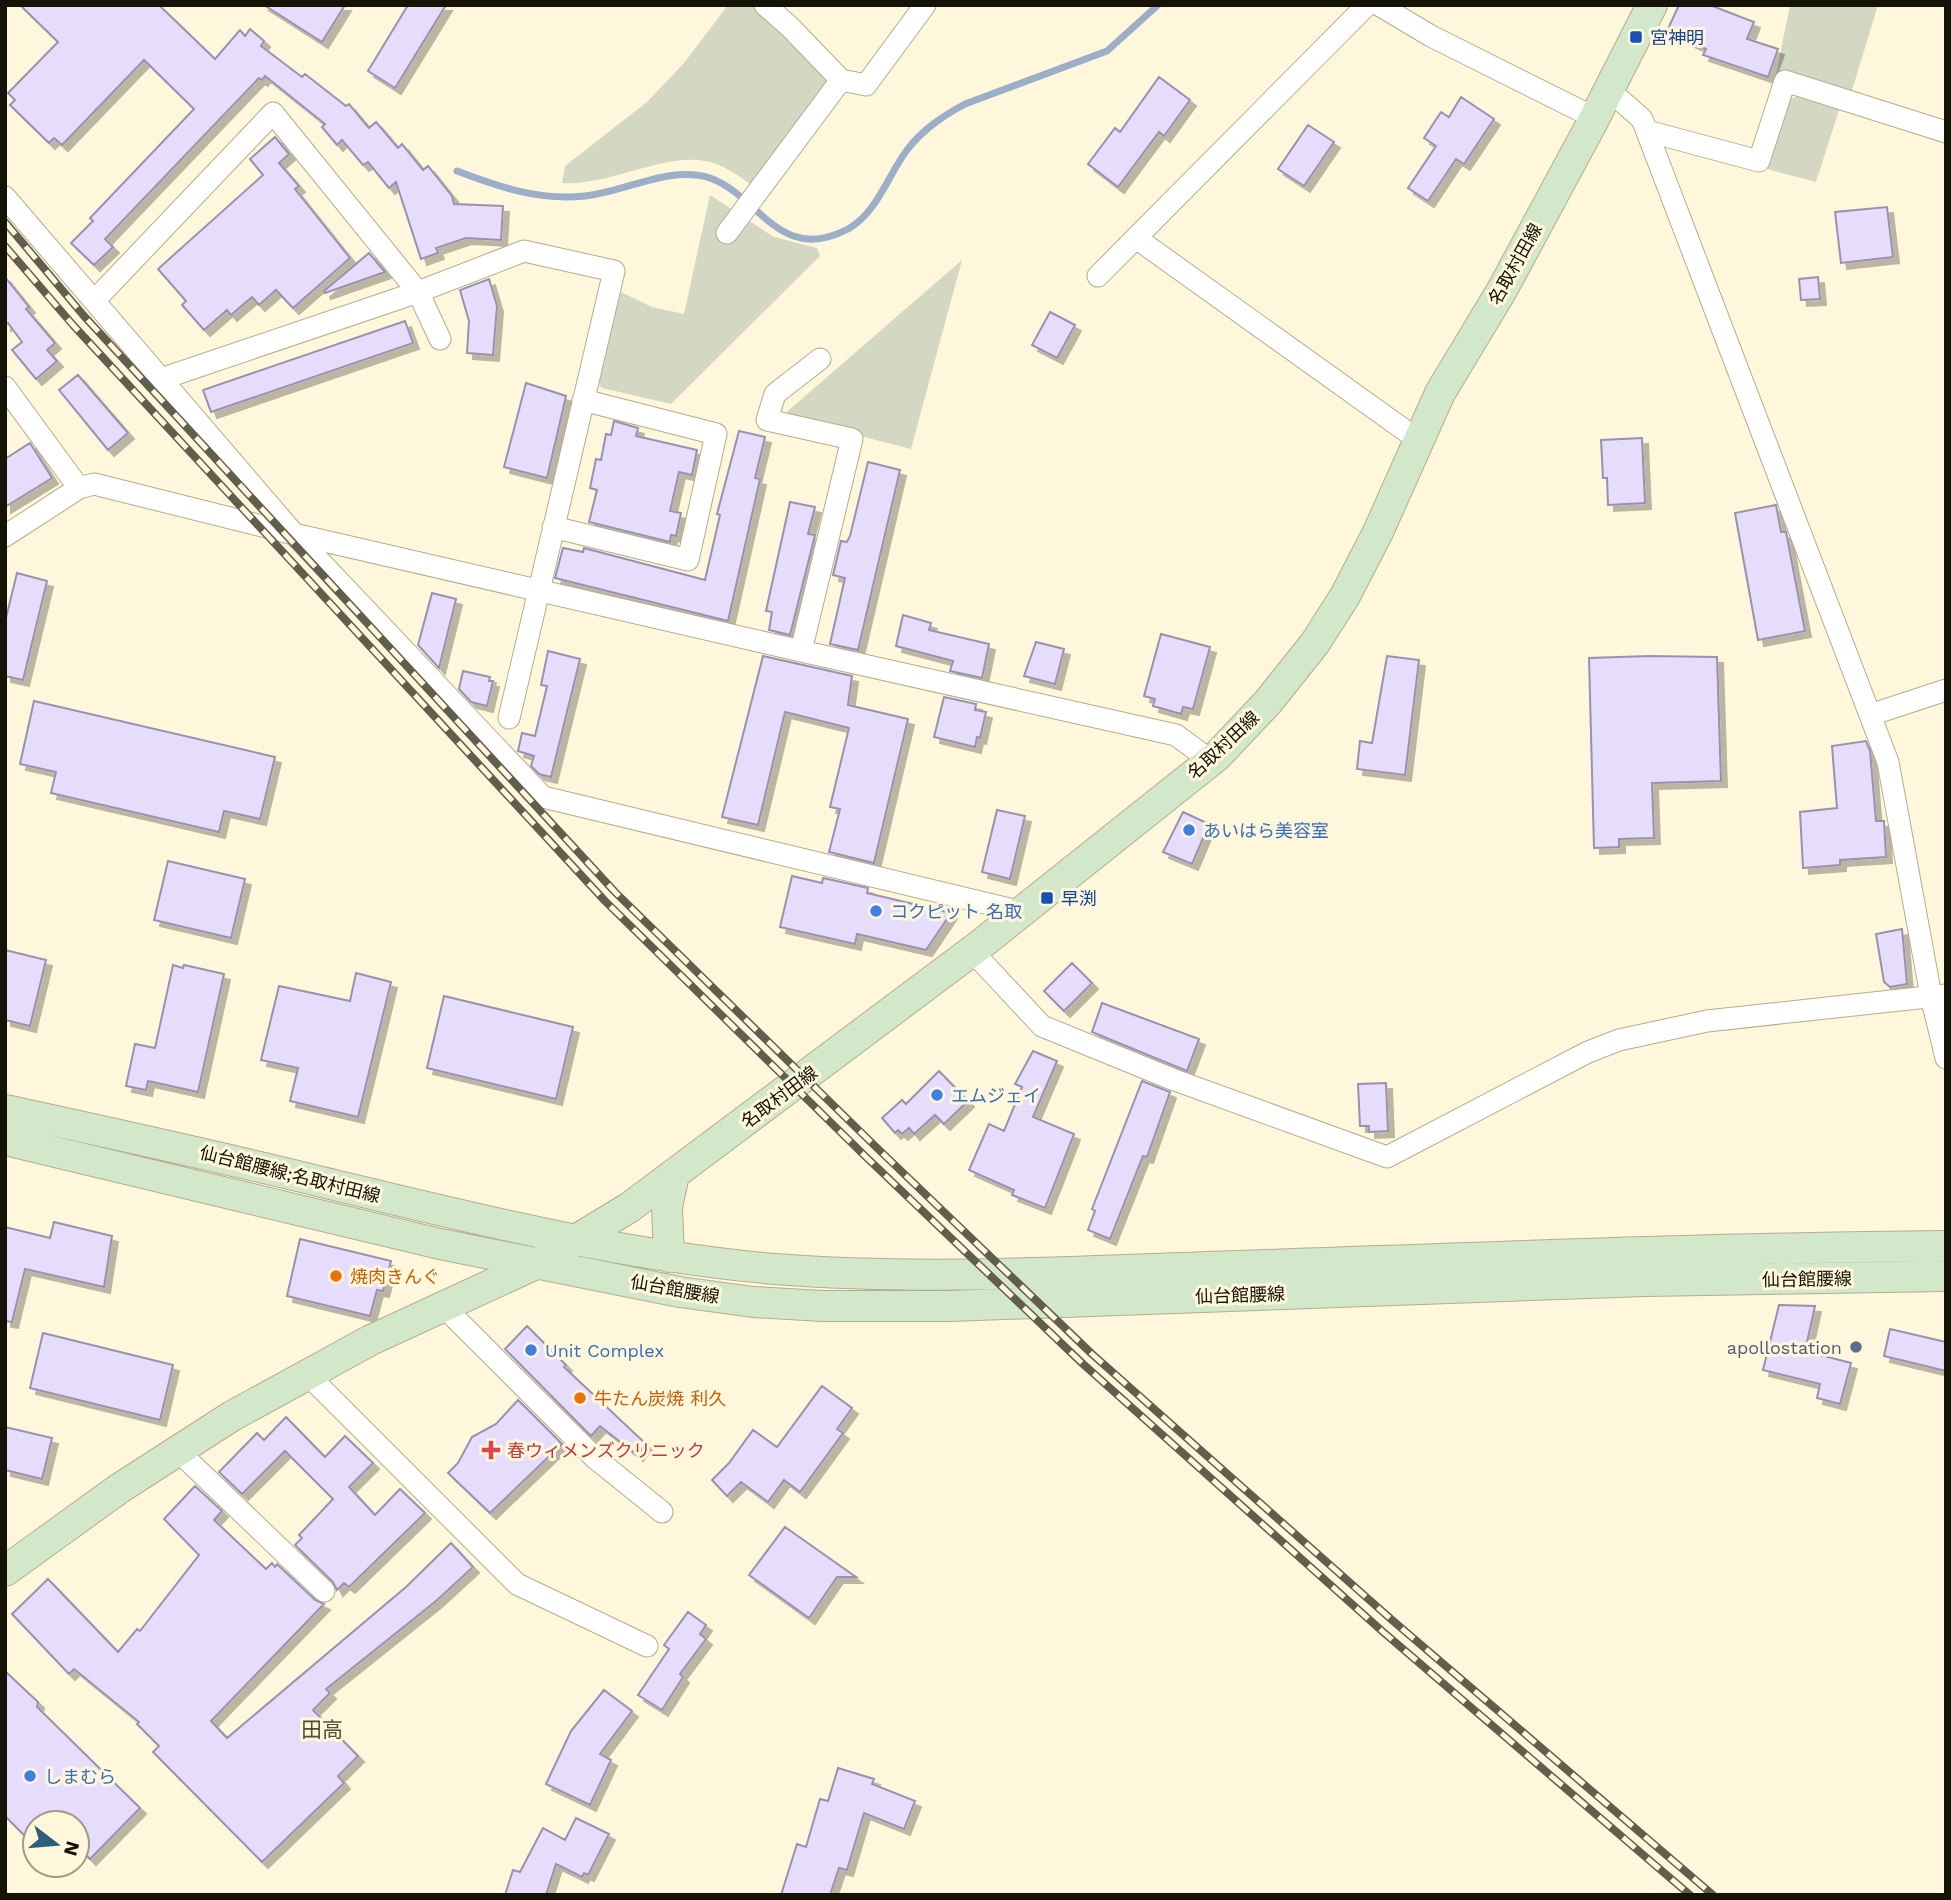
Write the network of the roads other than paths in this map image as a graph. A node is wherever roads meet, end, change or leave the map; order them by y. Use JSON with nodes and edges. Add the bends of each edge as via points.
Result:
{"nodes":[{"id":1,"x":765,"y":5,"type":"edge"},
{"id":2,"x":925,"y":5,"type":"edge"},
{"id":3,"x":1367,"y":5,"type":"edge"},
{"id":4,"x":1379,"y":5,"type":"edge"},
{"id":5,"x":1651,"y":5,"type":"edge"},
{"id":6,"x":841,"y":80,"type":"junction"},
{"id":7,"x":1610,"y":91,"type":"junction"},
{"id":8,"x":1595,"y":118,"type":"junction"},
{"id":9,"x":1647,"y":131,"type":"junction"},
{"id":10,"x":1946,"y":132,"type":"edge"},
{"id":11,"x":5,"y":197,"type":"edge"},
{"id":12,"x":727,"y":233,"type":"dead end"},
{"id":13,"x":1136,"y":239,"type":"junction"},
{"id":14,"x":1098,"y":276,"type":"dead end"},
{"id":15,"x":418,"y":292,"type":"junction"},
{"id":16,"x":94,"y":301,"type":"junction"},
{"id":17,"x":440,"y":339,"type":"dead end"},
{"id":18,"x":820,"y":359,"type":"dead end"},
{"id":19,"x":161,"y":379,"type":"junction"},
{"id":20,"x":5,"y":387,"type":"edge"},
{"id":21,"x":583,"y":400,"type":"junction"},
{"id":22,"x":1417,"y":439,"type":"junction"},
{"id":23,"x":79,"y":488,"type":"junction"},
{"id":24,"x":553,"y":527,"type":"junction"},
{"id":25,"x":294,"y":534,"type":"junction"},
{"id":26,"x":5,"y":536,"type":"edge"},
{"id":27,"x":538,"y":590,"type":"junction"},
{"id":28,"x":801,"y":651,"type":"junction"},
{"id":29,"x":1946,"y":691,"type":"edge"},
{"id":30,"x":1870,"y":715,"type":"junction"},
{"id":31,"x":509,"y":718,"type":"dead end"},
{"id":32,"x":1211,"y":761,"type":"junction"},
{"id":33,"x":1022,"y":912,"type":"junction"},
{"id":34,"x":972,"y":951,"type":"junction"},
{"id":35,"x":1938,"y":996,"type":"edge"},
{"id":36,"x":1946,"y":1058,"type":"edge"},
{"id":37,"x":5,"y":1110,"type":"edge"},
{"id":38,"x":5,"y":1140,"type":"edge"},
{"id":39,"x":674,"y":1175,"type":"junction"},
{"id":40,"x":574,"y":1239,"type":"junction"},
{"id":41,"x":1946,"y":1246,"type":"edge"},
{"id":42,"x":668,"y":1257,"type":"junction"},
{"id":43,"x":538,"y":1263,"type":"junction"},
{"id":44,"x":1946,"y":1276,"type":"edge"},
{"id":45,"x":443,"y":1306,"type":"junction"},
{"id":46,"x":308,"y":1375,"type":"junction"},
{"id":47,"x":178,"y":1451,"type":"junction"},
{"id":48,"x":662,"y":1512,"type":"dead end"},
{"id":49,"x":5,"y":1572,"type":"edge"},
{"id":50,"x":324,"y":1591,"type":"dead end"},
{"id":51,"x":647,"y":1646,"type":"dead end"}],
"edges":[{"from":1,"to":6,"type":"street"},
{"from":2,"to":6,"type":"street","via":[[866,85]]},
{"from":3,"to":13,"type":"street"},
{"from":4,"to":8,"type":"street"},
{"from":5,"to":7,"type":"main road","name":"名取村田線"},
{"from":6,"to":12,"type":"street"},
{"from":7,"to":8,"type":"main road","name":"名取村田線"},
{"from":7,"to":9,"type":"street","via":[[1642,119]]},
{"from":8,"to":22,"type":"main road","name":"名取村田線"},
{"from":9,"to":10,"type":"street","via":[[1759,161],[1784,81]]},
{"from":9,"to":30,"type":"street"},
{"from":11,"to":16,"type":"street"},
{"from":13,"to":14,"type":"street"},
{"from":13,"to":22,"type":"street"},
{"from":15,"to":16,"type":"street","via":[[273,113]]},
{"from":15,"to":17,"type":"street"},
{"from":15,"to":19,"type":"street"},
{"from":15,"to":21,"type":"street","via":[[523,251],[614,271]]},
{"from":16,"to":19,"type":"street"},
{"from":18,"to":28,"type":"street","via":[[775,394],[766,420],[852,439]]},
{"from":19,"to":25,"type":"street"},
{"from":20,"to":23,"type":"street"},
{"from":21,"to":24,"type":"street"},
{"from":21,"to":24,"type":"street","via":[[716,434],[688,560]]},
{"from":22,"to":32,"type":"main road","name":"名取村田線","via":[[1378,532],[1315,643],[1268,702]]},
{"from":23,"to":25,"type":"street","via":[[94,484]]},
{"from":23,"to":26,"type":"street"},
{"from":24,"to":27,"type":"street"},
{"from":25,"to":27,"type":"street"},
{"from":25,"to":33,"type":"street","via":[[543,797]]},
{"from":27,"to":28,"type":"street"},
{"from":27,"to":31,"type":"street"},
{"from":28,"to":32,"type":"street","via":[[1176,735]]},
{"from":29,"to":30,"type":"street"},
{"from":30,"to":35,"type":"street","via":[[1888,762]]},
{"from":32,"to":33,"type":"main road","name":"名取村田線"},
{"from":33,"to":34,"type":"main road","name":"名取村田線"},
{"from":34,"to":35,"type":"street","via":[[1042,1026],[1387,1157],[1619,1040],[1707,1021]]},
{"from":34,"to":39,"type":"main road","name":"名取村田線"},
{"from":35,"to":36,"type":"street"},
{"from":37,"to":40,"type":"main road","name":"仙台館腰線;名取村田線"},
{"from":38,"to":43,"type":"main road","name":"仙台館腰線;名取村田線","via":[[440,1244]]},
{"from":39,"to":40,"type":"main road","name":"名取村田線"},
{"from":39,"to":42,"type":"main road","via":[[667,1207]]},
{"from":40,"to":42,"type":"main road","name":"仙台館腰線"},
{"from":40,"to":43,"type":"main road","name":"名取村田線"},
{"from":41,"to":42,"type":"main road","name":"仙台館腰線","via":[[884,1274]]},
{"from":43,"to":44,"type":"main road","name":"仙台館腰線","via":[[680,1292],[823,1306]]},
{"from":43,"to":45,"type":"main road","name":"名取村田線"},
{"from":45,"to":46,"type":"main road","name":"名取村田線"},
{"from":45,"to":48,"type":"street","via":[[595,1458]]},
{"from":46,"to":47,"type":"main road","name":"名取村田線"},
{"from":46,"to":51,"type":"street","via":[[517,1584]]},
{"from":47,"to":49,"type":"main road","name":"名取村田線"},
{"from":47,"to":50,"type":"street"}]}
